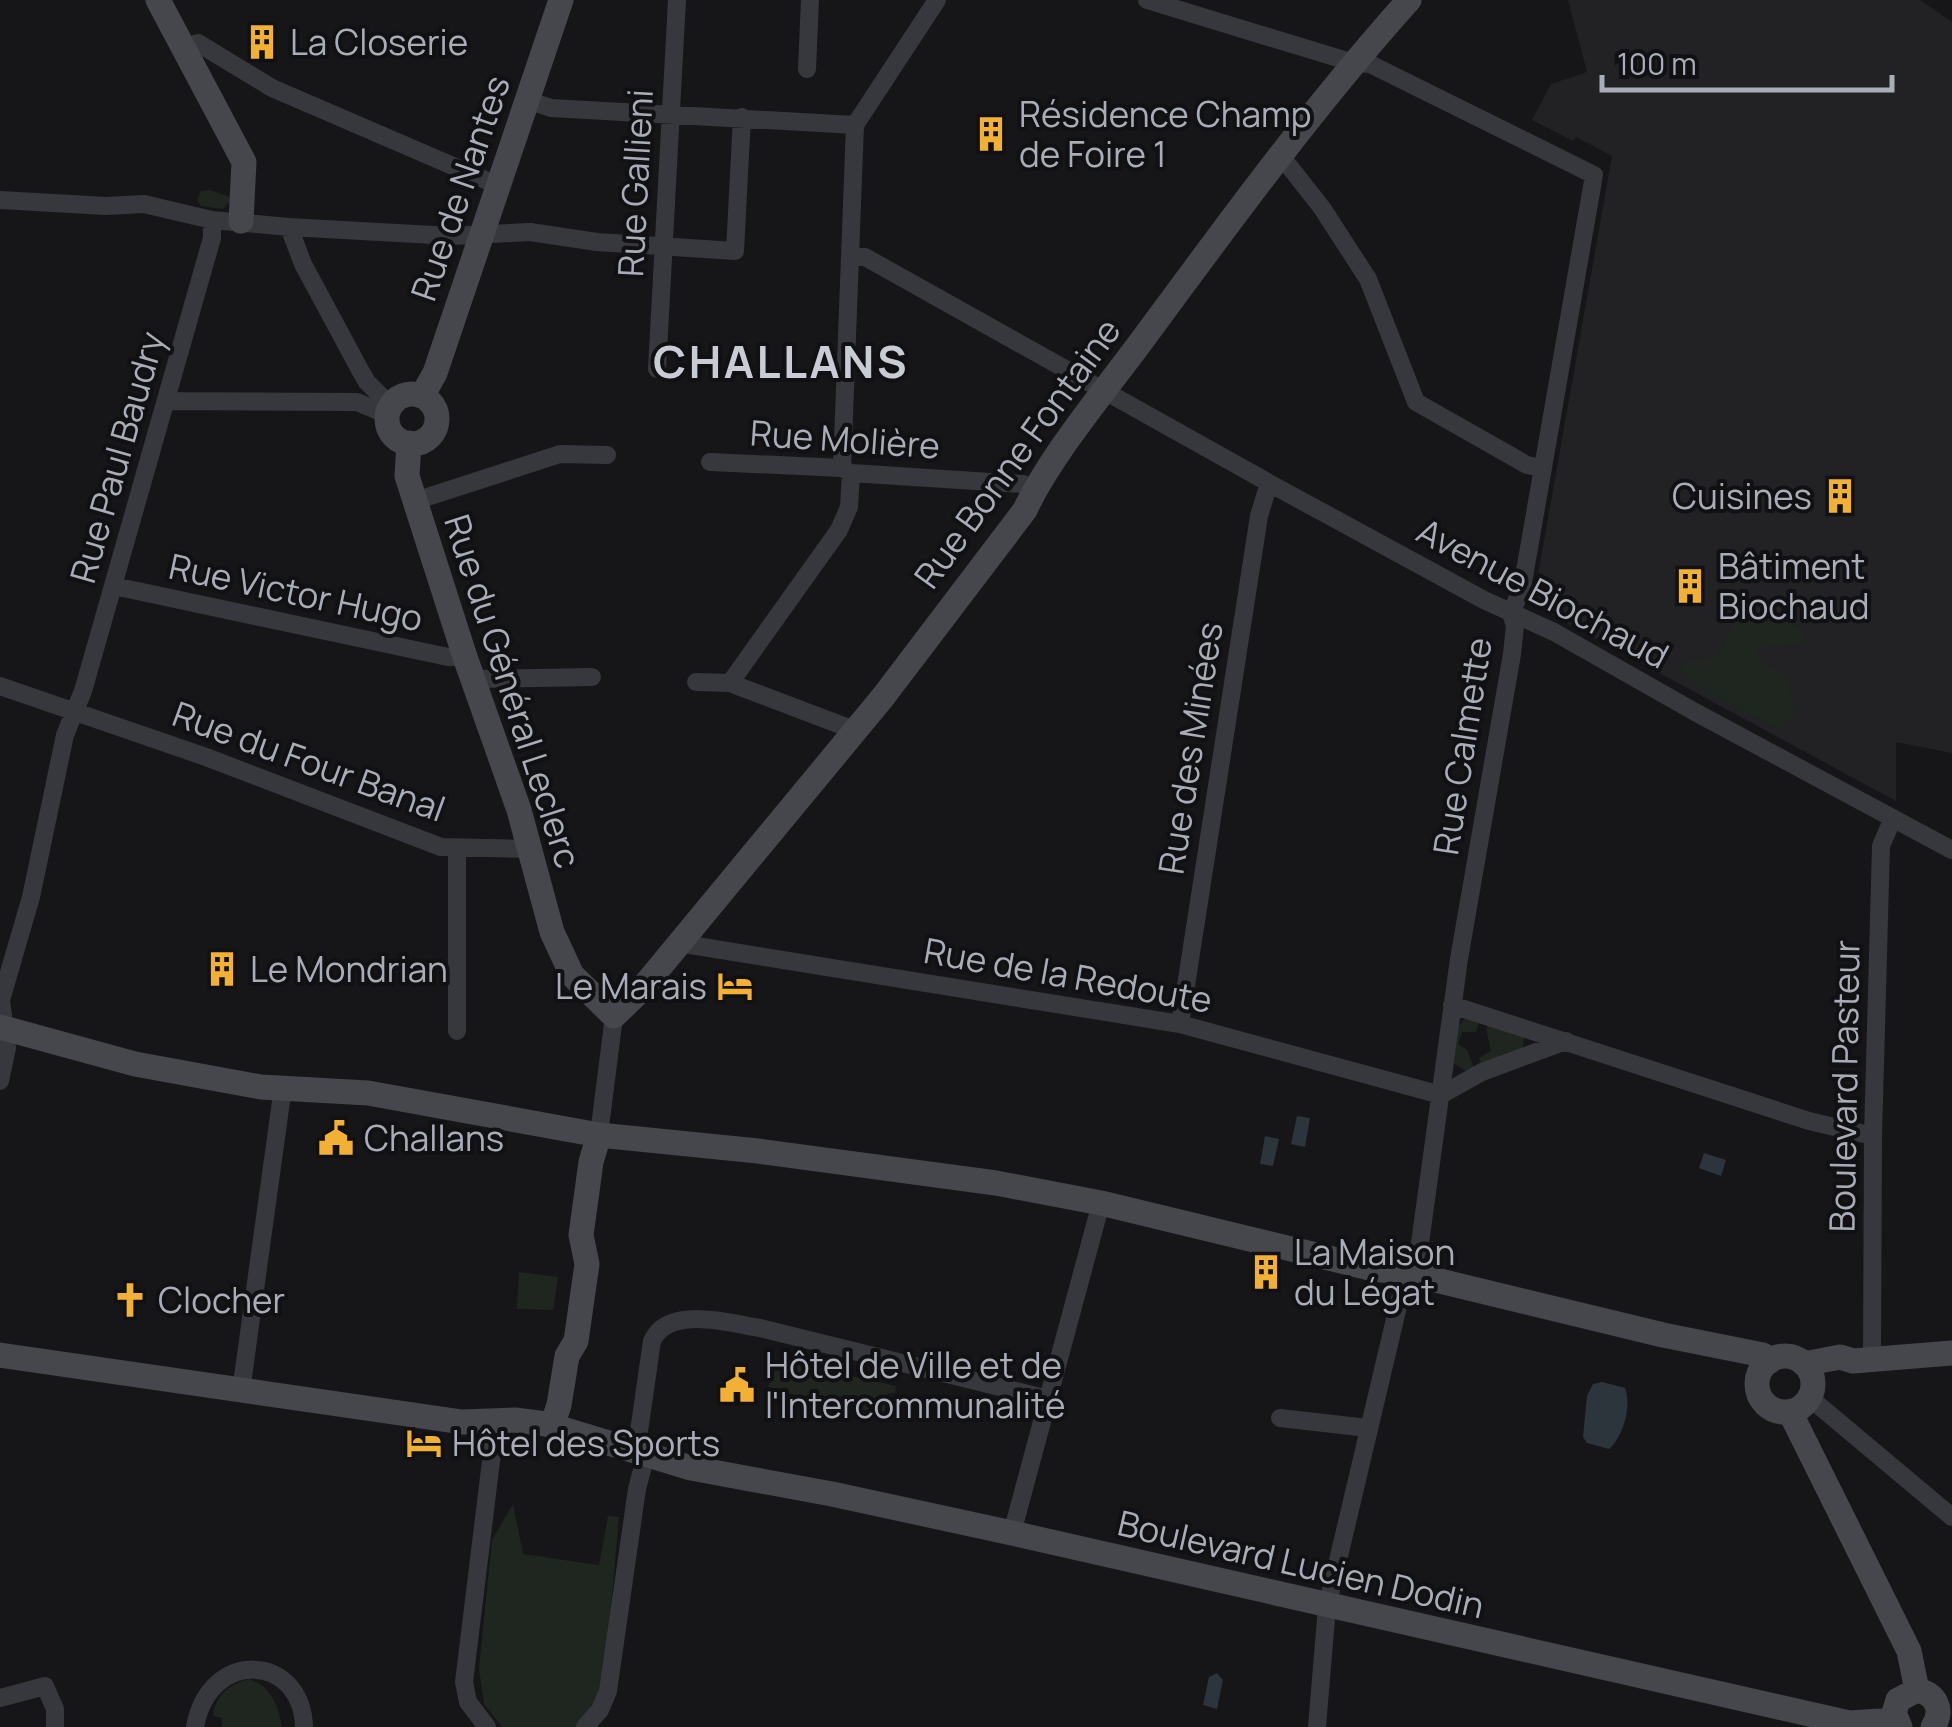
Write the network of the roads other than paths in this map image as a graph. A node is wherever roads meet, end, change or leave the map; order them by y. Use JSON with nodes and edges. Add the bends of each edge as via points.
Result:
{"nodes":[{"id":1,"x":158,"y":0,"type":"edge"},
{"id":2,"x":560,"y":0,"type":"edge"},
{"id":3,"x":677,"y":0,"type":"edge"},
{"id":4,"x":810,"y":0,"type":"edge"},
{"id":5,"x":937,"y":0,"type":"edge"},
{"id":6,"x":1147,"y":0,"type":"edge"},
{"id":7,"x":1409,"y":0,"type":"edge"},
{"id":8,"x":1176,"y":4,"type":"edge"},
{"id":9,"x":184,"y":48,"type":"junction"},
{"id":10,"x":1354,"y":63,"type":"junction"},
{"id":11,"x":807,"y":69,"type":"dead end"},
{"id":12,"x":527,"y":100,"type":"junction"},
{"id":13,"x":671,"y":114,"type":"junction"},
{"id":14,"x":742,"y":117,"type":"junction"},
{"id":15,"x":856,"y":125,"type":"junction"},
{"id":16,"x":1278,"y":157,"type":"junction"},
{"id":17,"x":496,"y":185,"type":"junction"},
{"id":18,"x":0,"y":200,"type":"edge"},
{"id":19,"x":212,"y":220,"type":"junction"},
{"id":20,"x":241,"y":221,"type":"junction"},
{"id":21,"x":289,"y":227,"type":"junction"},
{"id":22,"x":481,"y":234,"type":"junction"},
{"id":23,"x":664,"y":246,"type":"junction"},
{"id":24,"x":851,"y":256,"type":"junction"},
{"id":25,"x":656,"y":369,"type":"dead end"},
{"id":26,"x":1106,"y":391,"type":"junction"},
{"id":27,"x":422,"y":396,"type":"junction"},
{"id":28,"x":167,"y":401,"type":"junction"},
{"id":29,"x":390,"y":410,"type":"junction"},
{"id":30,"x":409,"y":444,"type":"junction"},
{"id":31,"x":607,"y":455,"type":"dead end"},
{"id":32,"x":710,"y":462,"type":"dead end"},
{"id":33,"x":1542,"y":468,"type":"junction"},
{"id":34,"x":846,"y":470,"type":"junction"},
{"id":35,"x":1269,"y":484,"type":"junction"},
{"id":36,"x":1034,"y":490,"type":"junction"},
{"id":37,"x":415,"y":501,"type":"junction"},
{"id":38,"x":114,"y":586,"type":"junction"},
{"id":39,"x":1511,"y":613,"type":"junction"},
{"id":40,"x":469,"y":668,"type":"junction"},
{"id":41,"x":592,"y":677,"type":"dead end"},
{"id":42,"x":696,"y":682,"type":"dead end"},
{"id":43,"x":730,"y":683,"type":"junction"},
{"id":44,"x":0,"y":686,"type":"edge"},
{"id":45,"x":73,"y":710,"type":"junction"},
{"id":46,"x":854,"y":730,"type":"junction"},
{"id":47,"x":1893,"y":818,"type":"junction"},
{"id":48,"x":457,"y":848,"type":"junction"},
{"id":49,"x":527,"y":850,"type":"junction"},
{"id":50,"x":1952,"y":850,"type":"edge"},
{"id":51,"x":678,"y":944,"type":"junction"},
{"id":52,"x":1452,"y":1005,"type":"junction"},
{"id":53,"x":614,"y":1016,"type":"junction"},
{"id":54,"x":1180,"y":1024,"type":"junction"},
{"id":55,"x":2,"y":1027,"type":"edge"},
{"id":56,"x":457,"y":1031,"type":"dead end"},
{"id":57,"x":1566,"y":1041,"type":"junction"},
{"id":58,"x":0,"y":1081,"type":"edge"},
{"id":59,"x":282,"y":1087,"type":"junction"},
{"id":60,"x":1442,"y":1095,"type":"junction"},
{"id":61,"x":599,"y":1135,"type":"junction"},
{"id":62,"x":1873,"y":1136,"type":"junction"},
{"id":63,"x":1101,"y":1203,"type":"junction"},
{"id":64,"x":1407,"y":1273,"type":"junction"},
{"id":65,"x":1952,"y":1352,"type":"edge"},
{"id":66,"x":0,"y":1355,"type":"edge"},
{"id":67,"x":1863,"y":1360,"type":"junction"},
{"id":68,"x":1770,"y":1361,"type":"junction"},
{"id":69,"x":1804,"y":1364,"type":"junction"},
{"id":70,"x":241,"y":1390,"type":"junction"},
{"id":71,"x":1048,"y":1399,"type":"junction"},
{"id":72,"x":1804,"y":1399,"type":"junction"},
{"id":73,"x":1280,"y":1418,"type":"dead end"},
{"id":74,"x":490,"y":1422,"type":"junction"},
{"id":75,"x":552,"y":1426,"type":"junction"},
{"id":76,"x":1368,"y":1428,"type":"junction"},
{"id":77,"x":632,"y":1451,"type":"junction"},
{"id":78,"x":1952,"y":1517,"type":"edge"},
{"id":79,"x":1012,"y":1533,"type":"junction"},
{"id":80,"x":1327,"y":1607,"type":"junction"},
{"id":81,"x":1916,"y":1690,"type":"junction"},
{"id":82,"x":0,"y":1698,"type":"edge"},
{"id":83,"x":1898,"y":1724,"type":"edge"},
{"id":84,"x":1936,"y":1726,"type":"edge"},
{"id":85,"x":55,"y":1727,"type":"edge"},
{"id":86,"x":195,"y":1727,"type":"edge"},
{"id":87,"x":304,"y":1727,"type":"edge"},
{"id":88,"x":486,"y":1727,"type":"edge"},
{"id":89,"x":586,"y":1727,"type":"edge"},
{"id":90,"x":1317,"y":1727,"type":"edge"}],
"edges":[{"from":1,"to":9,"type":"street"},
{"from":2,"to":12,"type":"street","name":"Rue de Nantes"},
{"from":3,"to":13,"type":"street","name":"Rue Gallieni"},
{"from":4,"to":11,"type":"street"},
{"from":5,"to":15,"type":"street"},
{"from":6,"to":8,"type":"street"},
{"from":7,"to":10,"type":"street","name":"Rue Bonne Fontaine"},
{"from":8,"to":10,"type":"street"},
{"from":9,"to":17,"type":"street","via":[[198,43],[272,88]]},
{"from":9,"to":20,"type":"street","via":[[244,162]]},
{"from":10,"to":16,"type":"street","name":"Rue Bonne Fontaine"},
{"from":10,"to":33,"type":"street","name":"Rue Calmette","via":[[1370,64],[1594,175]]},
{"from":12,"to":13,"type":"street","via":[[551,108]]},
{"from":12,"to":17,"type":"street","name":"Rue de Nantes"},
{"from":13,"to":14,"type":"street"},
{"from":13,"to":23,"type":"street","name":"Rue Gallieni"},
{"from":14,"to":15,"type":"street"},
{"from":14,"to":23,"type":"street","via":[[735,250]]},
{"from":15,"to":24,"type":"street"},
{"from":16,"to":26,"type":"street","name":"Rue Bonne Fontaine"},
{"from":16,"to":33,"type":"street","via":[[1322,208],[1368,279],[1416,402],[1527,466]]},
{"from":17,"to":22,"type":"street","name":"Rue de Nantes"},
{"from":18,"to":19,"type":"street","via":[[144,204]]},
{"from":19,"to":20,"type":"street"},
{"from":19,"to":28,"type":"street","name":"Rue Paul Baudry"},
{"from":20,"to":21,"type":"street"},
{"from":21,"to":22,"type":"street"},
{"from":21,"to":29,"type":"street","via":[[360,370]]},
{"from":22,"to":23,"type":"street","via":[[530,232]]},
{"from":22,"to":27,"type":"street","name":"Rue de Nantes"},
{"from":23,"to":25,"type":"street","name":"Rue Gallieni"},
{"from":24,"to":26,"type":"street","name":"Avenue Biochaud","via":[[865,257]]},
{"from":24,"to":34,"type":"street"},
{"from":26,"to":35,"type":"street","name":"Avenue Biochaud"},
{"from":26,"to":36,"type":"street","name":"Rue Bonne Fontaine"},
{"from":27,"to":29,"type":"street","via":[[408,394]]},
{"from":27,"to":30,"type":"street","via":[[433,405],[436,426],[428,438]]},
{"from":28,"to":29,"type":"street","via":[[357,402]]},
{"from":28,"to":38,"type":"street","name":"Rue Paul Baudry"},
{"from":29,"to":30,"type":"street","via":[[395,436]]},
{"from":30,"to":37,"type":"street","name":"Rue du Général Leclerc","via":[[407,476]]},
{"from":31,"to":37,"type":"street","via":[[560,454]]},
{"from":32,"to":34,"type":"street","name":"Rue Molière"},
{"from":33,"to":39,"type":"street","name":"Rue Calmette","via":[[1522,588]]},
{"from":34,"to":36,"type":"street","name":"Rue Molière"},
{"from":34,"to":43,"type":"street","via":[[848,507],[839,530]]},
{"from":35,"to":39,"type":"street","name":"Avenue Biochaud"},
{"from":35,"to":54,"type":"street","name":"Rue des Minées"},
{"from":36,"to":46,"type":"street","name":"Rue Bonne Fontaine"},
{"from":37,"to":40,"type":"street","name":"Rue du Général Leclerc"},
{"from":38,"to":40,"type":"street","name":"Rue Victor Hugo","via":[[456,658]]},
{"from":38,"to":45,"type":"street","name":"Rue Paul Baudry"},
{"from":39,"to":47,"type":"street","name":"Avenue Biochaud"},
{"from":39,"to":52,"type":"street","name":"Rue Calmette","via":[[1512,654]]},
{"from":40,"to":41,"type":"street","name":"Rue Victor Hugo"},
{"from":40,"to":49,"type":"street","name":"Rue du Général Leclerc"},
{"from":42,"to":43,"type":"street"},
{"from":43,"to":46,"type":"street"},
{"from":44,"to":45,"type":"street","name":"Rue du Four Banal"},
{"from":45,"to":48,"type":"street","name":"Rue du Four Banal"},
{"from":45,"to":55,"type":"street","name":"Rue Paul Baudry","via":[[1,1000]]},
{"from":46,"to":51,"type":"street","name":"Rue Bonne Fontaine"},
{"from":47,"to":50,"type":"street","name":"Avenue Biochaud"},
{"from":47,"to":62,"type":"street","name":"Boulevard Pasteur","via":[[1881,846]]},
{"from":48,"to":49,"type":"street","name":"Rue du Four Banal"},
{"from":48,"to":56,"type":"street"},
{"from":49,"to":53,"type":"street","name":"Rue du Général Leclerc","via":[[562,959]]},
{"from":51,"to":53,"type":"street","name":"Rue Bonne Fontaine"},
{"from":51,"to":54,"type":"street","name":"Rue de la Redoute"},
{"from":52,"to":57,"type":"street"},
{"from":52,"to":60,"type":"street","name":"Rue Calmette"},
{"from":53,"to":61,"type":"street"},
{"from":54,"to":60,"type":"street","name":"Rue de la Redoute"},
{"from":55,"to":58,"type":"street","name":"Rue Paul Baudry","via":[[7,1048]]},
{"from":55,"to":59,"type":"street","via":[[148,1066]]},
{"from":57,"to":60,"type":"street","via":[[1482,1072]]},
{"from":57,"to":62,"type":"street"},
{"from":59,"to":61,"type":"street","via":[[421,1101]]},
{"from":59,"to":70,"type":"street"},
{"from":60,"to":64,"type":"street","name":"Rue Calmette","via":[[1420,1243]]},
{"from":61,"to":63,"type":"street","via":[[898,1168]]},
{"from":61,"to":75,"type":"street","via":[[582,1235],[587,1264],[576,1341]]},
{"from":62,"to":67,"type":"street","name":"Boulevard Pasteur"},
{"from":63,"to":64,"type":"street"},
{"from":63,"to":71,"type":"street"},
{"from":64,"to":68,"type":"street"},
{"from":64,"to":76,"type":"street","name":"Rue Calmette"},
{"from":65,"to":67,"type":"street"},
{"from":66,"to":70,"type":"street","name":"Boulevard Lucien Dodin"},
{"from":67,"to":69,"type":"street"},
{"from":67,"to":72,"type":"street","via":[[1825,1376]]},
{"from":68,"to":69,"type":"street","via":[[1788,1356]]},
{"from":68,"to":72,"type":"street","via":[[1758,1376],[1759,1394],[1771,1409]]},
{"from":69,"to":72,"type":"street","via":[[1813,1380]]},
{"from":70,"to":74,"type":"street","name":"Boulevard Lucien Dodin"},
{"from":71,"to":77,"type":"street","via":[[760,1328],[672,1321],[652,1341]]},
{"from":71,"to":79,"type":"street"},
{"from":72,"to":78,"type":"street"},
{"from":72,"to":81,"type":"street","via":[[1904,1641]]},
{"from":73,"to":76,"type":"street"},
{"from":74,"to":75,"type":"street","name":"Boulevard Lucien Dodin"},
{"from":74,"to":88,"type":"street","via":[[464,1682],[468,1702]]},
{"from":75,"to":77,"type":"street","name":"Boulevard Lucien Dodin"},
{"from":76,"to":80,"type":"street","name":"Rue Calmette"},
{"from":77,"to":79,"type":"street","name":"Boulevard Lucien Dodin"},
{"from":77,"to":89,"type":"street","via":[[637,1489],[608,1691]]},
{"from":79,"to":80,"type":"street","name":"Boulevard Lucien Dodin"},
{"from":80,"to":83,"type":"street","name":"Boulevard Lucien Dodin","via":[[1854,1724]]},
{"from":80,"to":90,"type":"street","name":"Rue Calmette"},
{"from":81,"to":83,"type":"street","via":[[1898,1700]]},
{"from":81,"to":84,"type":"street","via":[[1934,1699]]},
{"from":82,"to":85,"type":"street","via":[[44,1686]]},
{"from":86,"to":87,"type":"street","via":[[217,1680],[244,1668],[275,1675],[294,1692]]}]}
